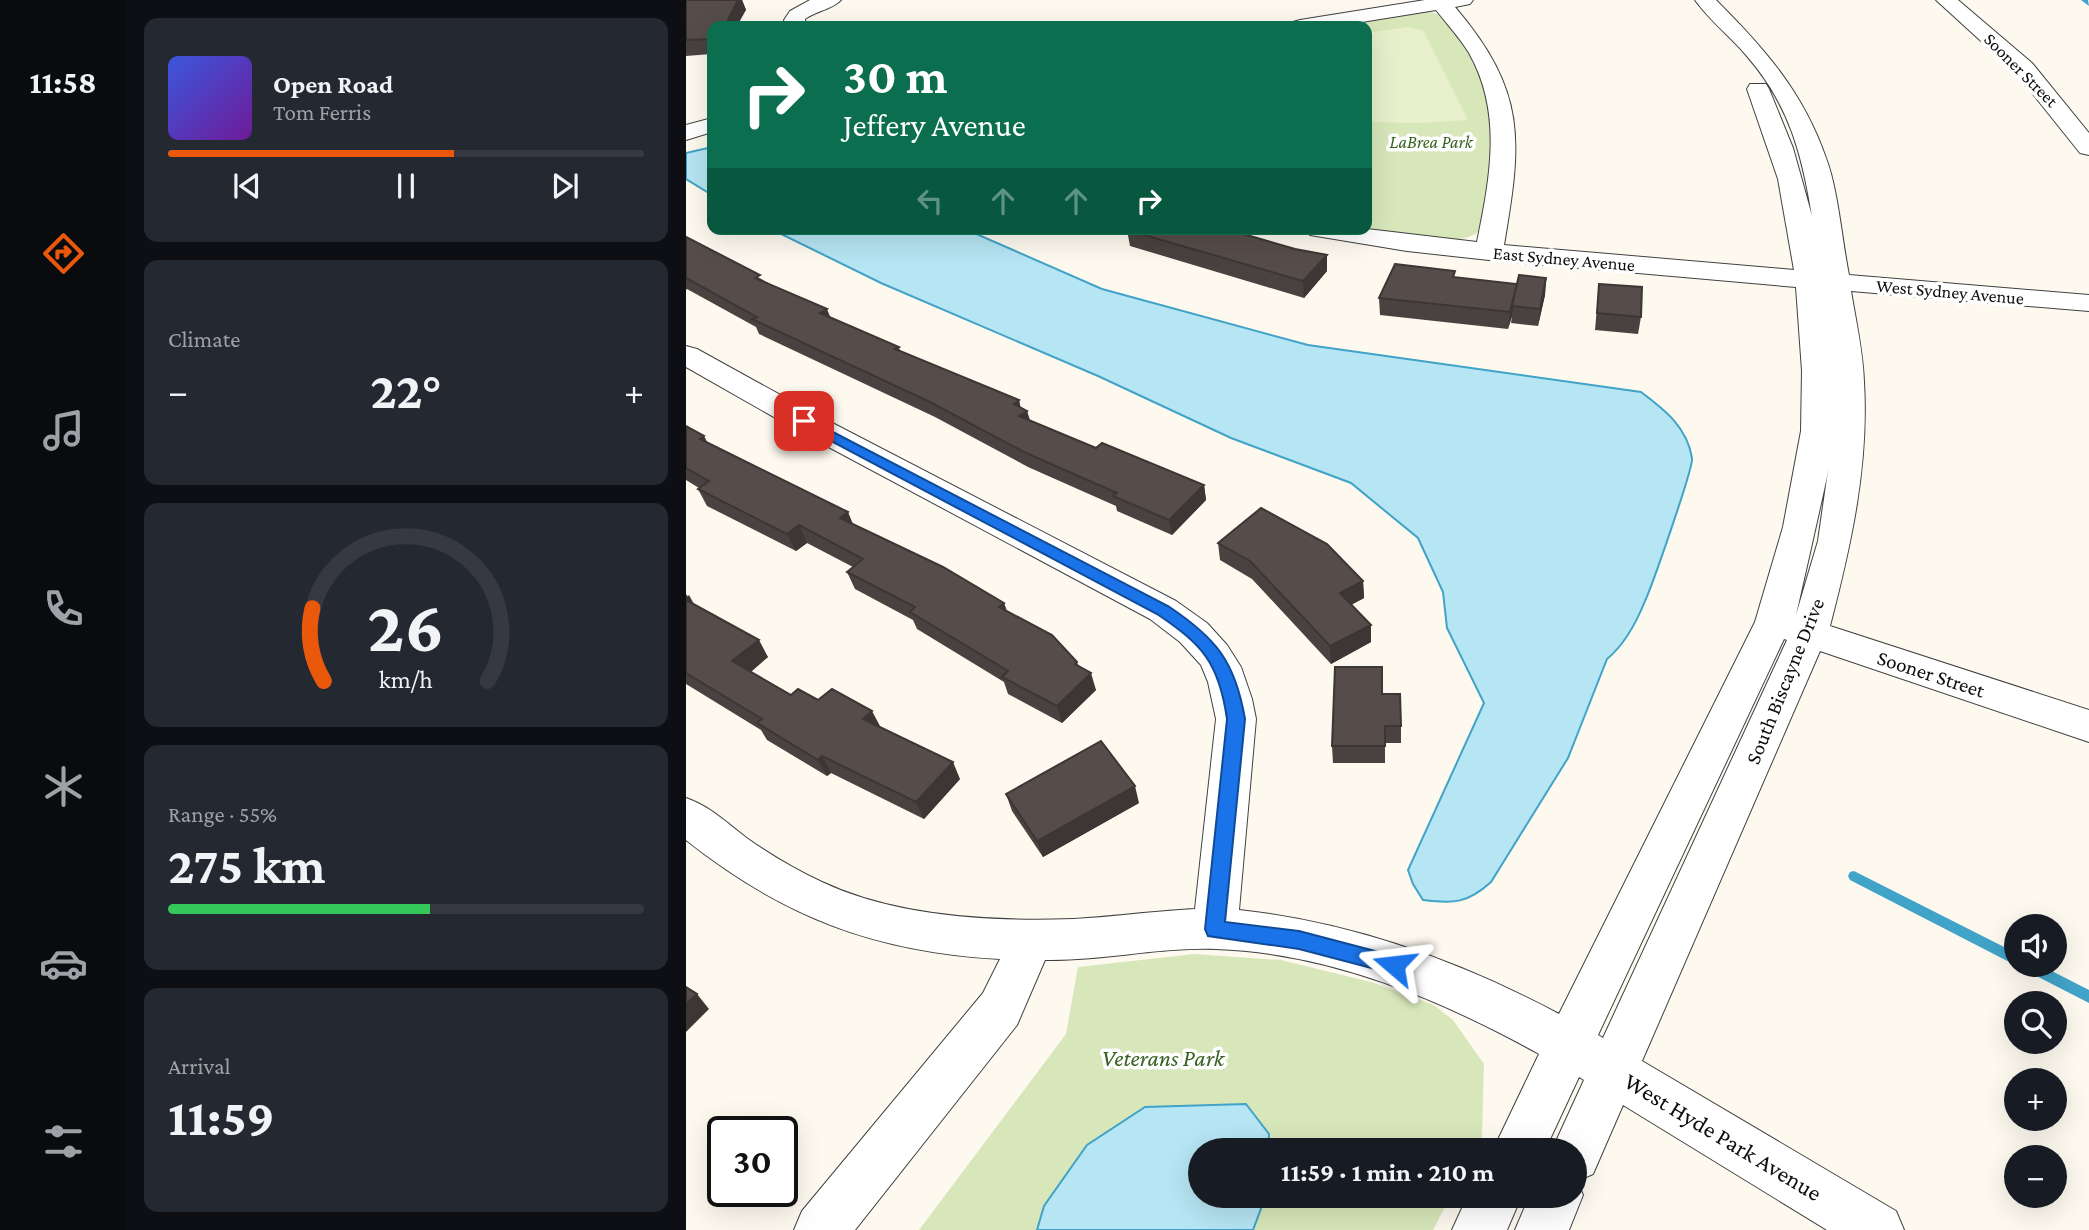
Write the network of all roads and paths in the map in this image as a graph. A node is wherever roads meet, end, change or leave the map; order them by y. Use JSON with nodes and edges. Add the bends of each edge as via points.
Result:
{"nodes":[{"id":1,"x":831,"y":0,"type":"edge"},
{"id":2,"x":1683,"y":0,"type":"edge"},
{"id":3,"x":1705,"y":0,"type":"edge"},
{"id":4,"x":1945,"y":0,"type":"edge"},
{"id":5,"x":1452,"y":2,"type":"edge"},
{"id":6,"x":794,"y":21,"type":"edge"},
{"id":7,"x":1332,"y":21,"type":"edge"},
{"id":8,"x":707,"y":127,"type":"edge"},
{"id":9,"x":686,"y":133,"type":"edge"},
{"id":10,"x":2089,"y":148,"type":"edge"},
{"id":11,"x":1363,"y":235,"type":"edge"},
{"id":12,"x":1489,"y":252,"type":"junction"},
{"id":13,"x":1824,"y":281,"type":"junction"},
{"id":14,"x":2089,"y":303,"type":"edge"},
{"id":15,"x":686,"y":355,"type":"edge"},
{"id":16,"x":1773,"y":622,"type":"junction"},
{"id":17,"x":1809,"y":633,"type":"junction"},
{"id":18,"x":2089,"y":726,"type":"edge"},
{"id":19,"x":686,"y":816,"type":"edge"},
{"id":20,"x":1215,"y":929,"type":"junction"},
{"id":21,"x":1032,"y":939,"type":"junction"},
{"id":22,"x":1570,"y":1044,"type":"junction"},
{"id":23,"x":1613,"y":1070,"type":"junction"},
{"id":24,"x":1524,"y":1138,"type":"edge"},
{"id":25,"x":1583,"y":1138,"type":"edge"},
{"id":26,"x":1490,"y":1208,"type":"edge"},
{"id":27,"x":1551,"y":1208,"type":"edge"},
{"id":28,"x":821,"y":1230,"type":"edge"},
{"id":29,"x":1479,"y":1230,"type":"edge"},
{"id":30,"x":1542,"y":1230,"type":"edge"},
{"id":31,"x":1877,"y":1230,"type":"edge"}],
"edges":[{"from":1,"to":6,"type":"street","via":[[800,12]]},
{"from":2,"to":13,"type":"street","name":"South Biscayne Drive","via":[[1758,89],[1774,122]]},
{"from":3,"to":13,"type":"street","name":"South Biscayne Drive","via":[[1754,50],[1793,107],[1815,160]]},
{"from":4,"to":10,"type":"street","name":"Sooner Street","via":[[2024,68]]},
{"from":5,"to":7,"type":"street"},
{"from":5,"to":12,"type":"street","via":[[1485,63],[1502,107],[1504,165]]},
{"from":8,"to":9,"type":"street"},
{"from":11,"to":12,"type":"street","name":"East Sydney Avenue"},
{"from":12,"to":13,"type":"street","name":"East Sydney Avenue"},
{"from":13,"to":14,"type":"street","name":"West Sydney Avenue"},
{"from":13,"to":16,"type":"street","name":"South Biscayne Drive","via":[[1817,430],[1799,542]]},
{"from":13,"to":17,"type":"street","name":"South Biscayne Drive","via":[[1849,380],[1849,427],[1835,541]]},
{"from":15,"to":20,"type":"street","via":[[1163,610],[1206,643],[1231,687],[1236,719]]},
{"from":16,"to":17,"type":"street","name":"Sooner Street"},
{"from":16,"to":22,"type":"street","name":"South Biscayne Drive"},
{"from":17,"to":18,"type":"street","name":"Sooner Street"},
{"from":17,"to":23,"type":"street","name":"South Biscayne Drive"},
{"from":19,"to":21,"type":"street","name":"West Hyde Park Avenue","via":[[778,881],[849,912],[944,933]]},
{"from":20,"to":21,"type":"street","name":"West Hyde Park Avenue"},
{"from":20,"to":22,"type":"street","name":"West Hyde Park Avenue","via":[[1299,940],[1419,973]]},
{"from":21,"to":28,"type":"street","via":[[1000,1009]]},
{"from":22,"to":23,"type":"street","name":"West Hyde Park Avenue"},
{"from":22,"to":24,"type":"street","name":"South Biscayne Drive"},
{"from":23,"to":25,"type":"street","name":"South Biscayne Drive"},
{"from":23,"to":31,"type":"street","name":"West Hyde Park Avenue"},
{"from":26,"to":29,"type":"street"},
{"from":27,"to":30,"type":"street"}]}
